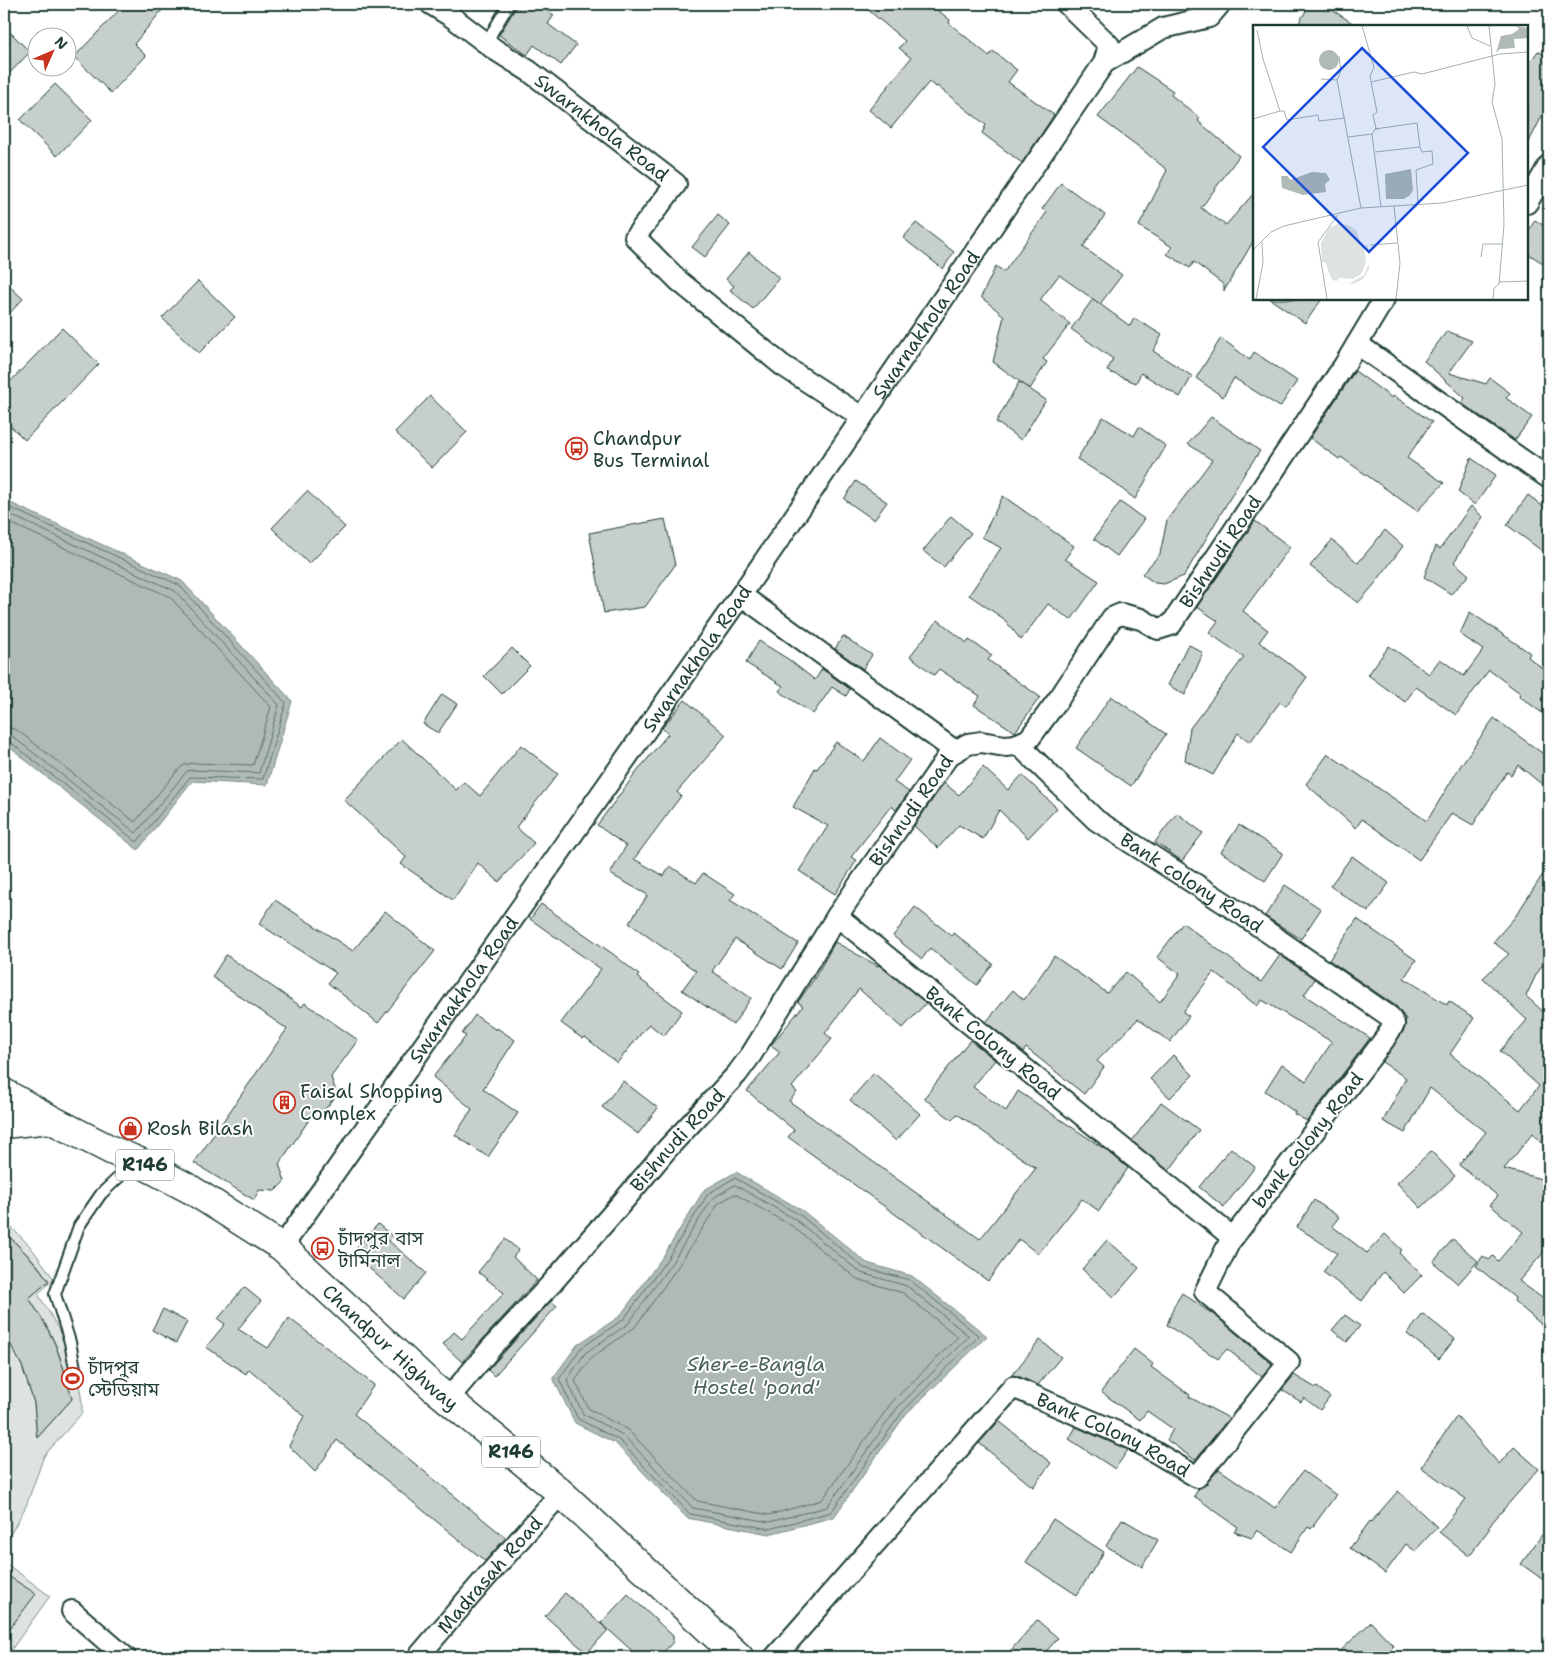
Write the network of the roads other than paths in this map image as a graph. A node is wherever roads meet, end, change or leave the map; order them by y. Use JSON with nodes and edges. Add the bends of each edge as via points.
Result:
{"nodes":[{"id":1,"x":431,"y":4,"type":"edge"},
{"id":2,"x":509,"y":4,"type":"edge"},
{"id":3,"x":1067,"y":4,"type":"edge"},
{"id":4,"x":1220,"y":4,"type":"edge"},
{"id":5,"x":486,"y":43,"type":"junction"},
{"id":6,"x":1104,"y":63,"type":"junction"},
{"id":7,"x":1549,"y":165,"type":"edge"},
{"id":8,"x":1528,"y":201,"type":"edge"},
{"id":9,"x":1383,"y":300,"type":"edge"},
{"id":10,"x":1357,"y":344,"type":"junction"},
{"id":11,"x":862,"y":417,"type":"junction"},
{"id":12,"x":1549,"y":478,"type":"edge"},
{"id":13,"x":741,"y":595,"type":"junction"},
{"id":14,"x":1018,"y":744,"type":"junction"},
{"id":15,"x":955,"y":751,"type":"junction"},
{"id":16,"x":1048,"y":773,"type":"dead end"},
{"id":17,"x":837,"y":916,"type":"junction"},
{"id":18,"x":1384,"y":1040,"type":"joint"},
{"id":19,"x":4,"y":1093,"type":"edge"},
{"id":20,"x":50,"y":1119,"type":"junction"},
{"id":21,"x":4,"y":1124,"type":"edge"},
{"id":22,"x":137,"y":1160,"type":"junction"},
{"id":23,"x":1232,"y":1239,"type":"junction"},
{"id":24,"x":282,"y":1247,"type":"junction"},
{"id":25,"x":75,"y":1368,"type":"dead end"},
{"id":26,"x":448,"y":1400,"type":"junction"},
{"id":27,"x":560,"y":1493,"type":"junction"},
{"id":28,"x":72,"y":1611,"type":"dead end"},
{"id":29,"x":125,"y":1657,"type":"edge"},
{"id":30,"x":418,"y":1657,"type":"edge"},
{"id":31,"x":739,"y":1657,"type":"edge"},
{"id":32,"x":774,"y":1657,"type":"edge"}],
"edges":[{"from":1,"to":5,"type":"street","name":"Swarnkhola Road"},
{"from":2,"to":5,"type":"lane"},
{"from":3,"to":6,"type":"street","via":[[1110,45]]},
{"from":4,"to":6,"type":"street","via":[[1209,17],[1163,28]]},
{"from":5,"to":11,"type":"street","name":"Swarnkhola Road","via":[[529,71],[676,184],[635,237],[679,281],[782,365]]},
{"from":6,"to":11,"type":"street","name":"Swarnakhola Road"},
{"from":7,"to":8,"type":"street"},
{"from":9,"to":10,"type":"street","name":"Bishnudi Road"},
{"from":10,"to":12,"type":"street"},
{"from":10,"to":14,"type":"street","name":"Bishnudi Road","via":[[1171,625],[1158,629],[1121,614],[1112,618],[1034,733]]},
{"from":11,"to":13,"type":"street","name":"Swarnakhola Road"},
{"from":13,"to":15,"type":"street"},
{"from":13,"to":24,"type":"street","name":"Swarnakhola Road"},
{"from":14,"to":15,"type":"street","name":"Bishnudi Road","via":[[1005,746],[981,742]]},
{"from":14,"to":16,"type":"street"},
{"from":14,"to":18,"type":"street","name":"Bank colony Road","via":[[1096,820],[1390,1016],[1394,1024]]},
{"from":15,"to":17,"type":"street","name":"Bishnudi Road","via":[[949,755]]},
{"from":17,"to":23,"type":"street","name":"Bank Colony Road"},
{"from":17,"to":26,"type":"street","name":"Bishnudi Road","via":[[737,1074],[667,1149]]},
{"from":18,"to":23,"type":"street","name":"bank colony Road"},
{"from":19,"to":20,"type":"main road","name":"Chandpur Highway","number":"R146"},
{"from":20,"to":21,"type":"main road"},
{"from":20,"to":22,"type":"main road","name":"Chandpur Highway","number":"R146"},
{"from":22,"to":24,"type":"main road","name":"Chandpur Highway","number":"R146"},
{"from":22,"to":25,"type":"lane","via":[[101,1194],[79,1226],[59,1278],[55,1294]]},
{"from":23,"to":32,"type":"street","name":"Bank Colony Road","via":[[1205,1292],[1289,1362],[1197,1476],[1133,1439],[1013,1387]]},
{"from":24,"to":26,"type":"main road","name":"Chandpur Highway","number":"R146"},
{"from":26,"to":27,"type":"main road","name":"Chandpur Highway","number":"R146"},
{"from":27,"to":30,"type":"street","name":"Madrasah Road"},
{"from":27,"to":31,"type":"main road","name":"Chandpur Highway","number":"R146"},
{"from":28,"to":29,"type":"street"}]}
